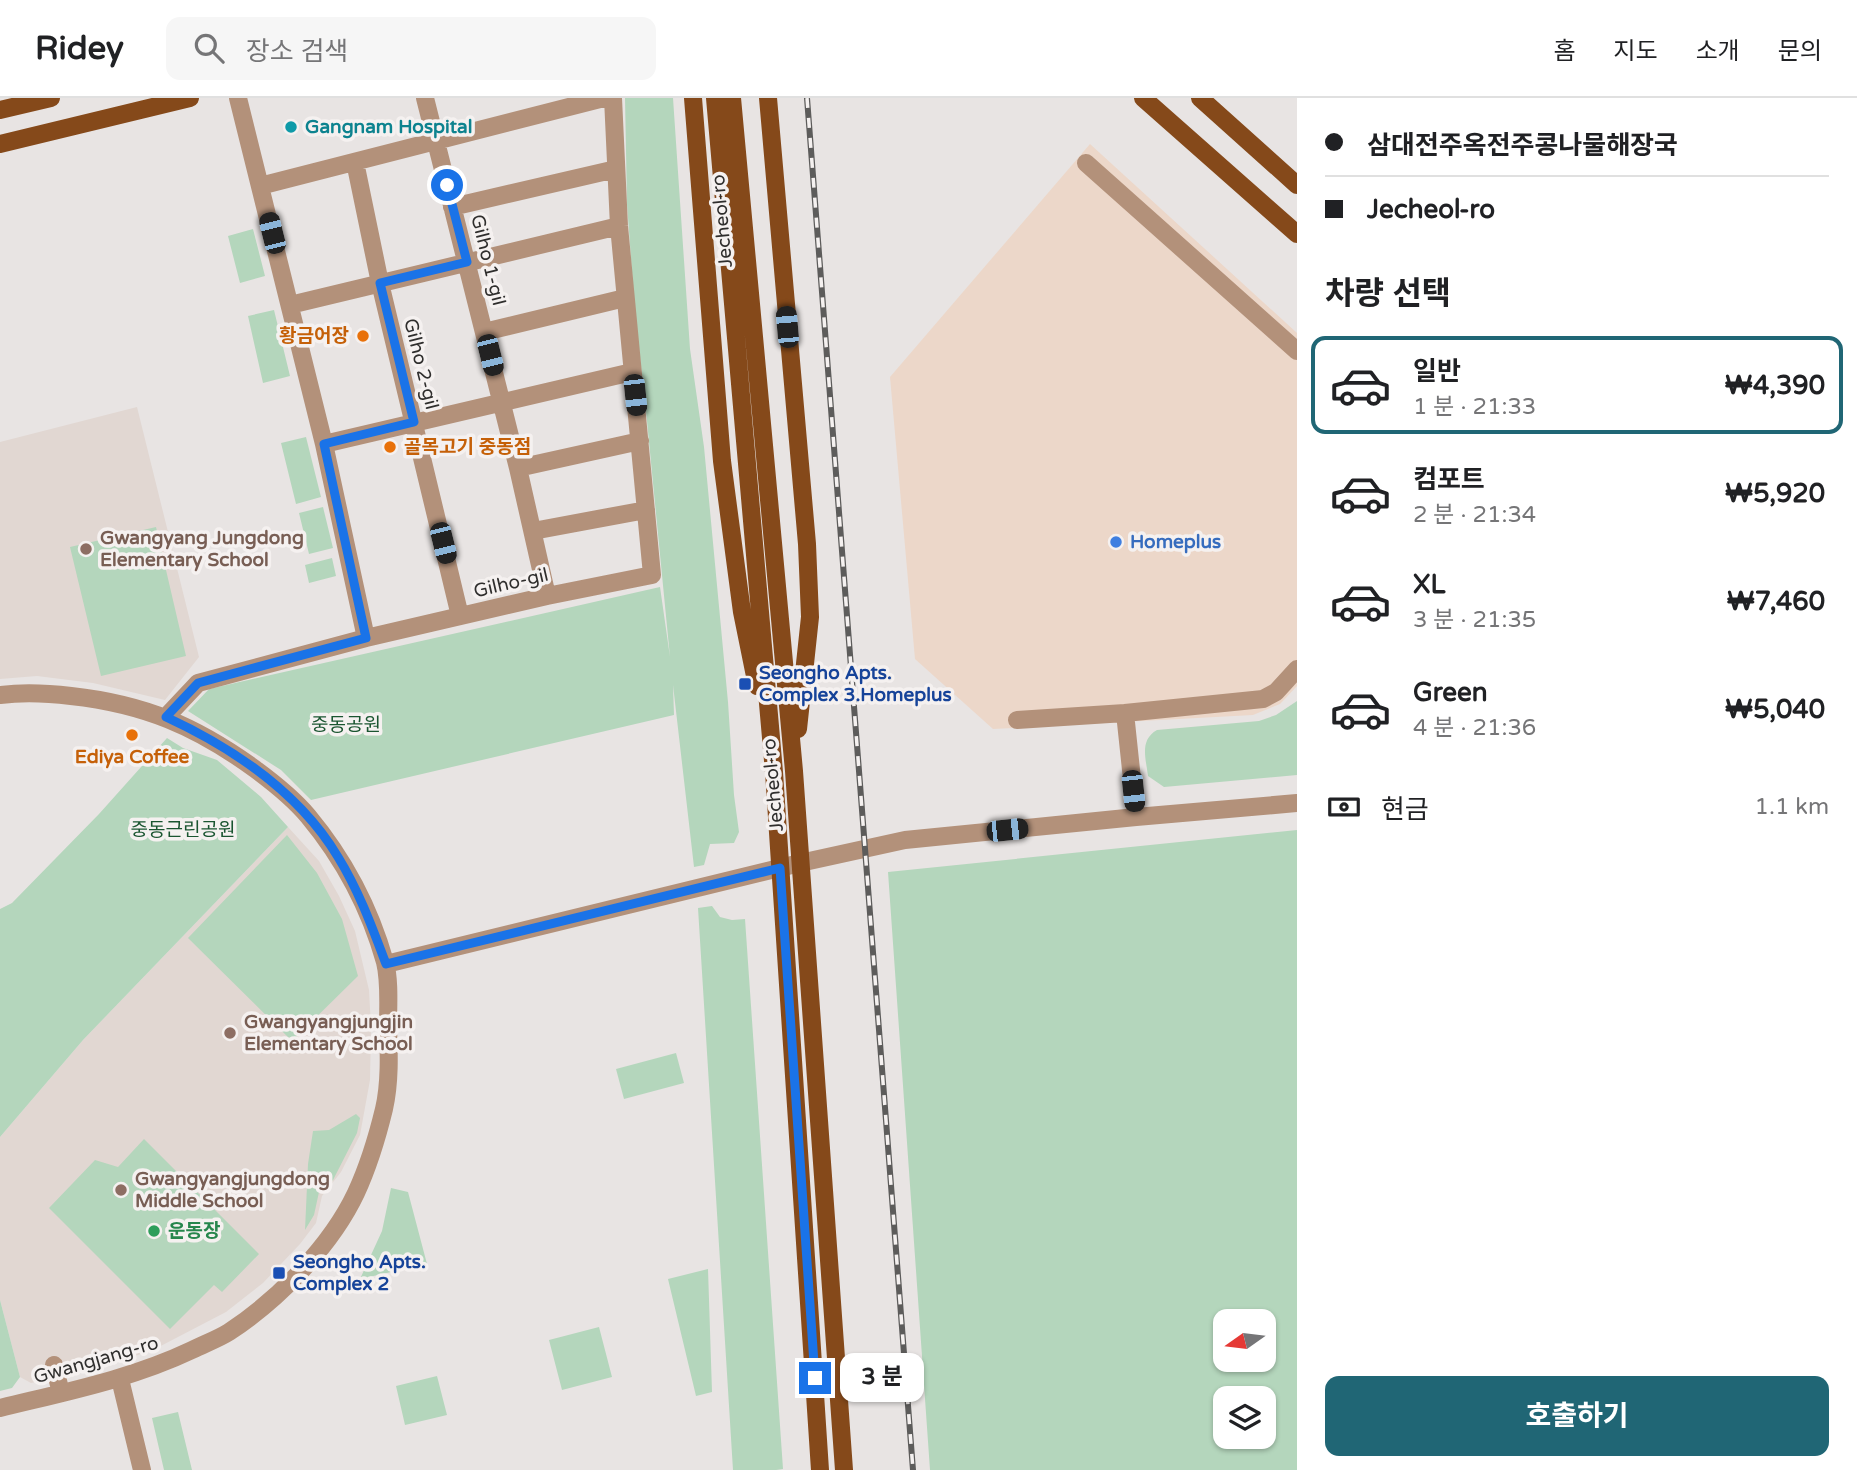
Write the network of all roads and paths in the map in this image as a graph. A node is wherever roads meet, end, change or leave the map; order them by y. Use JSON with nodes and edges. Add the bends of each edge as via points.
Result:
{"nodes":[{"id":1,"x":51,"y":98,"type":"edge"},
{"id":2,"x":190,"y":98,"type":"edge"},
{"id":3,"x":238,"y":98,"type":"edge"},
{"id":4,"x":425,"y":98,"type":"edge"},
{"id":5,"x":604,"y":98,"type":"edge"},
{"id":6,"x":614,"y":98,"type":"edge"},
{"id":7,"x":693,"y":98,"type":"edge"},
{"id":8,"x":715,"y":98,"type":"edge"},
{"id":9,"x":732,"y":98,"type":"edge"},
{"id":10,"x":768,"y":98,"type":"edge"},
{"id":11,"x":1143,"y":98,"type":"edge"},
{"id":12,"x":1200,"y":98,"type":"edge"},
{"id":13,"x":0,"y":110,"type":"edge"},
{"id":14,"x":436,"y":141,"type":"junction"},
{"id":15,"x":0,"y":144,"type":"edge"},
{"id":16,"x":355,"y":162,"type":"junction"},
{"id":17,"x":1086,"y":163,"type":"dead end"},
{"id":18,"x":616,"y":169,"type":"junction"},
{"id":19,"x":1297,"y":185,"type":"edge"},
{"id":20,"x":260,"y":186,"type":"junction"},
{"id":21,"x":452,"y":207,"type":"junction"},
{"id":22,"x":619,"y":226,"type":"junction"},
{"id":23,"x":1297,"y":234,"type":"edge"},
{"id":24,"x":467,"y":262,"type":"junction"},
{"id":25,"x":380,"y":283,"type":"junction"},
{"id":26,"x":625,"y":298,"type":"junction"},
{"id":27,"x":290,"y":304,"type":"junction"},
{"id":28,"x":484,"y":332,"type":"junction"},
{"id":29,"x":1297,"y":351,"type":"edge"},
{"id":30,"x":632,"y":372,"type":"junction"},
{"id":31,"x":501,"y":402,"type":"junction"},
{"id":32,"x":414,"y":422,"type":"junction"},
{"id":33,"x":640,"y":441,"type":"junction"},
{"id":34,"x":324,"y":444,"type":"junction"},
{"id":35,"x":518,"y":468,"type":"junction"},
{"id":36,"x":646,"y":510,"type":"junction"},
{"id":37,"x":533,"y":531,"type":"junction"},
{"id":38,"x":547,"y":596,"type":"junction"},
{"id":39,"x":460,"y":616,"type":"junction"},
{"id":40,"x":366,"y":638,"type":"junction"},
{"id":41,"x":1297,"y":669,"type":"edge"},
{"id":42,"x":0,"y":695,"type":"edge"},
{"id":43,"x":1125,"y":713,"type":"junction"},
{"id":44,"x":166,"y":717,"type":"junction"},
{"id":45,"x":1017,"y":720,"type":"dead end"},
{"id":46,"x":794,"y":771,"type":"junction"},
{"id":47,"x":774,"y":772,"type":"junction"},
{"id":48,"x":1297,"y":803,"type":"edge"},
{"id":49,"x":1136,"y":817,"type":"junction"},
{"id":50,"x":800,"y":863,"type":"junction"},
{"id":51,"x":780,"y":868,"type":"junction"},
{"id":52,"x":386,"y":964,"type":"junction"},
{"id":53,"x":54,"y":1365,"type":"dead end"},
{"id":54,"x":120,"y":1379,"type":"junction"},
{"id":55,"x":61,"y":1394,"type":"junction"},
{"id":56,"x":0,"y":1408,"type":"edge"},
{"id":57,"x":846,"y":1465,"type":"edge"},
{"id":58,"x":818,"y":1467,"type":"edge"},
{"id":59,"x":142,"y":1470,"type":"edge"}],
"edges":[{"from":1,"to":13,"type":"main road"},
{"from":2,"to":15,"type":"main road"},
{"from":3,"to":20,"type":"street"},
{"from":4,"to":14,"type":"street","name":"Gilho 1-gil"},
{"from":5,"to":14,"type":"street"},
{"from":6,"to":18,"type":"street","name":"Gilho-gil"},
{"from":7,"to":47,"type":"main road","via":[[722,461],[742,612]]},
{"from":8,"to":47,"type":"main road","name":"Jecheol-ro"},
{"from":9,"to":46,"type":"main road","name":"Jecheol-ro"},
{"from":10,"to":46,"type":"main road","via":[[810,617]]},
{"from":11,"to":23,"type":"main road"},
{"from":12,"to":19,"type":"main road"},
{"from":14,"to":16,"type":"street"},
{"from":14,"to":21,"type":"street","name":"Gilho 1-gil"},
{"from":16,"to":20,"type":"street"},
{"from":16,"to":25,"type":"street","name":"Gilho 2-gil"},
{"from":17,"to":29,"type":"street"},
{"from":18,"to":21,"type":"street"},
{"from":18,"to":22,"type":"street","name":"Gilho-gil"},
{"from":20,"to":27,"type":"street"},
{"from":21,"to":24,"type":"street","name":"Gilho 1-gil"},
{"from":22,"to":24,"type":"street"},
{"from":22,"to":26,"type":"street","name":"Gilho-gil"},
{"from":24,"to":25,"type":"street"},
{"from":24,"to":28,"type":"street","name":"Gilho 1-gil"},
{"from":25,"to":27,"type":"street"},
{"from":25,"to":32,"type":"street","name":"Gilho 2-gil"},
{"from":26,"to":28,"type":"street"},
{"from":26,"to":30,"type":"street","name":"Gilho-gil"},
{"from":27,"to":34,"type":"street"},
{"from":28,"to":31,"type":"street","name":"Gilho 1-gil"},
{"from":30,"to":31,"type":"street"},
{"from":30,"to":33,"type":"street","name":"Gilho-gil"},
{"from":31,"to":32,"type":"street"},
{"from":31,"to":35,"type":"street","name":"Gilho 1-gil"},
{"from":32,"to":34,"type":"street"},
{"from":32,"to":39,"type":"street","name":"Gilho 2-gil"},
{"from":33,"to":35,"type":"street"},
{"from":33,"to":36,"type":"street","name":"Gilho-gil"},
{"from":34,"to":40,"type":"street"},
{"from":35,"to":37,"type":"street","name":"Gilho 1-gil"},
{"from":36,"to":37,"type":"street"},
{"from":36,"to":38,"type":"street","name":"Gilho-gil","via":[[652,575]]},
{"from":37,"to":38,"type":"street","name":"Gilho 1-gil"},
{"from":38,"to":39,"type":"street","name":"Gilho-gil"},
{"from":39,"to":40,"type":"street","name":"Gilho-gil"},
{"from":40,"to":44,"type":"street","name":"Gilho-gil","via":[[198,683]]},
{"from":41,"to":43,"type":"street","via":[[1263,699]]},
{"from":42,"to":44,"type":"street","name":"Gwangjang-ro","via":[[22,692],[94,698]]},
{"from":43,"to":45,"type":"street"},
{"from":43,"to":49,"type":"street"},
{"from":44,"to":52,"type":"street","name":"Gwangjang-ro","via":[[226,748],[278,786],[307,815],[337,855]]},
{"from":46,"to":50,"type":"main road","name":"Jecheol-ro"},
{"from":47,"to":51,"type":"main road","name":"Jecheol-ro"},
{"from":48,"to":49,"type":"street"},
{"from":49,"to":50,"type":"street","via":[[905,840]]},
{"from":50,"to":51,"type":"street"},
{"from":50,"to":57,"type":"main road","name":"Jecheol-ro"},
{"from":51,"to":52,"type":"street"},
{"from":51,"to":58,"type":"main road","name":"Jecheol-ro"},
{"from":52,"to":54,"type":"street","name":"Gwangjang-ro","via":[[389,1064],[385,1107],[365,1172],[334,1231],[277,1294],[228,1333]]},
{"from":53,"to":55,"type":"street"},
{"from":54,"to":55,"type":"street","name":"Gwangjang-ro"},
{"from":54,"to":59,"type":"street"},
{"from":55,"to":56,"type":"street","name":"Gwangjang-ro"}]}
